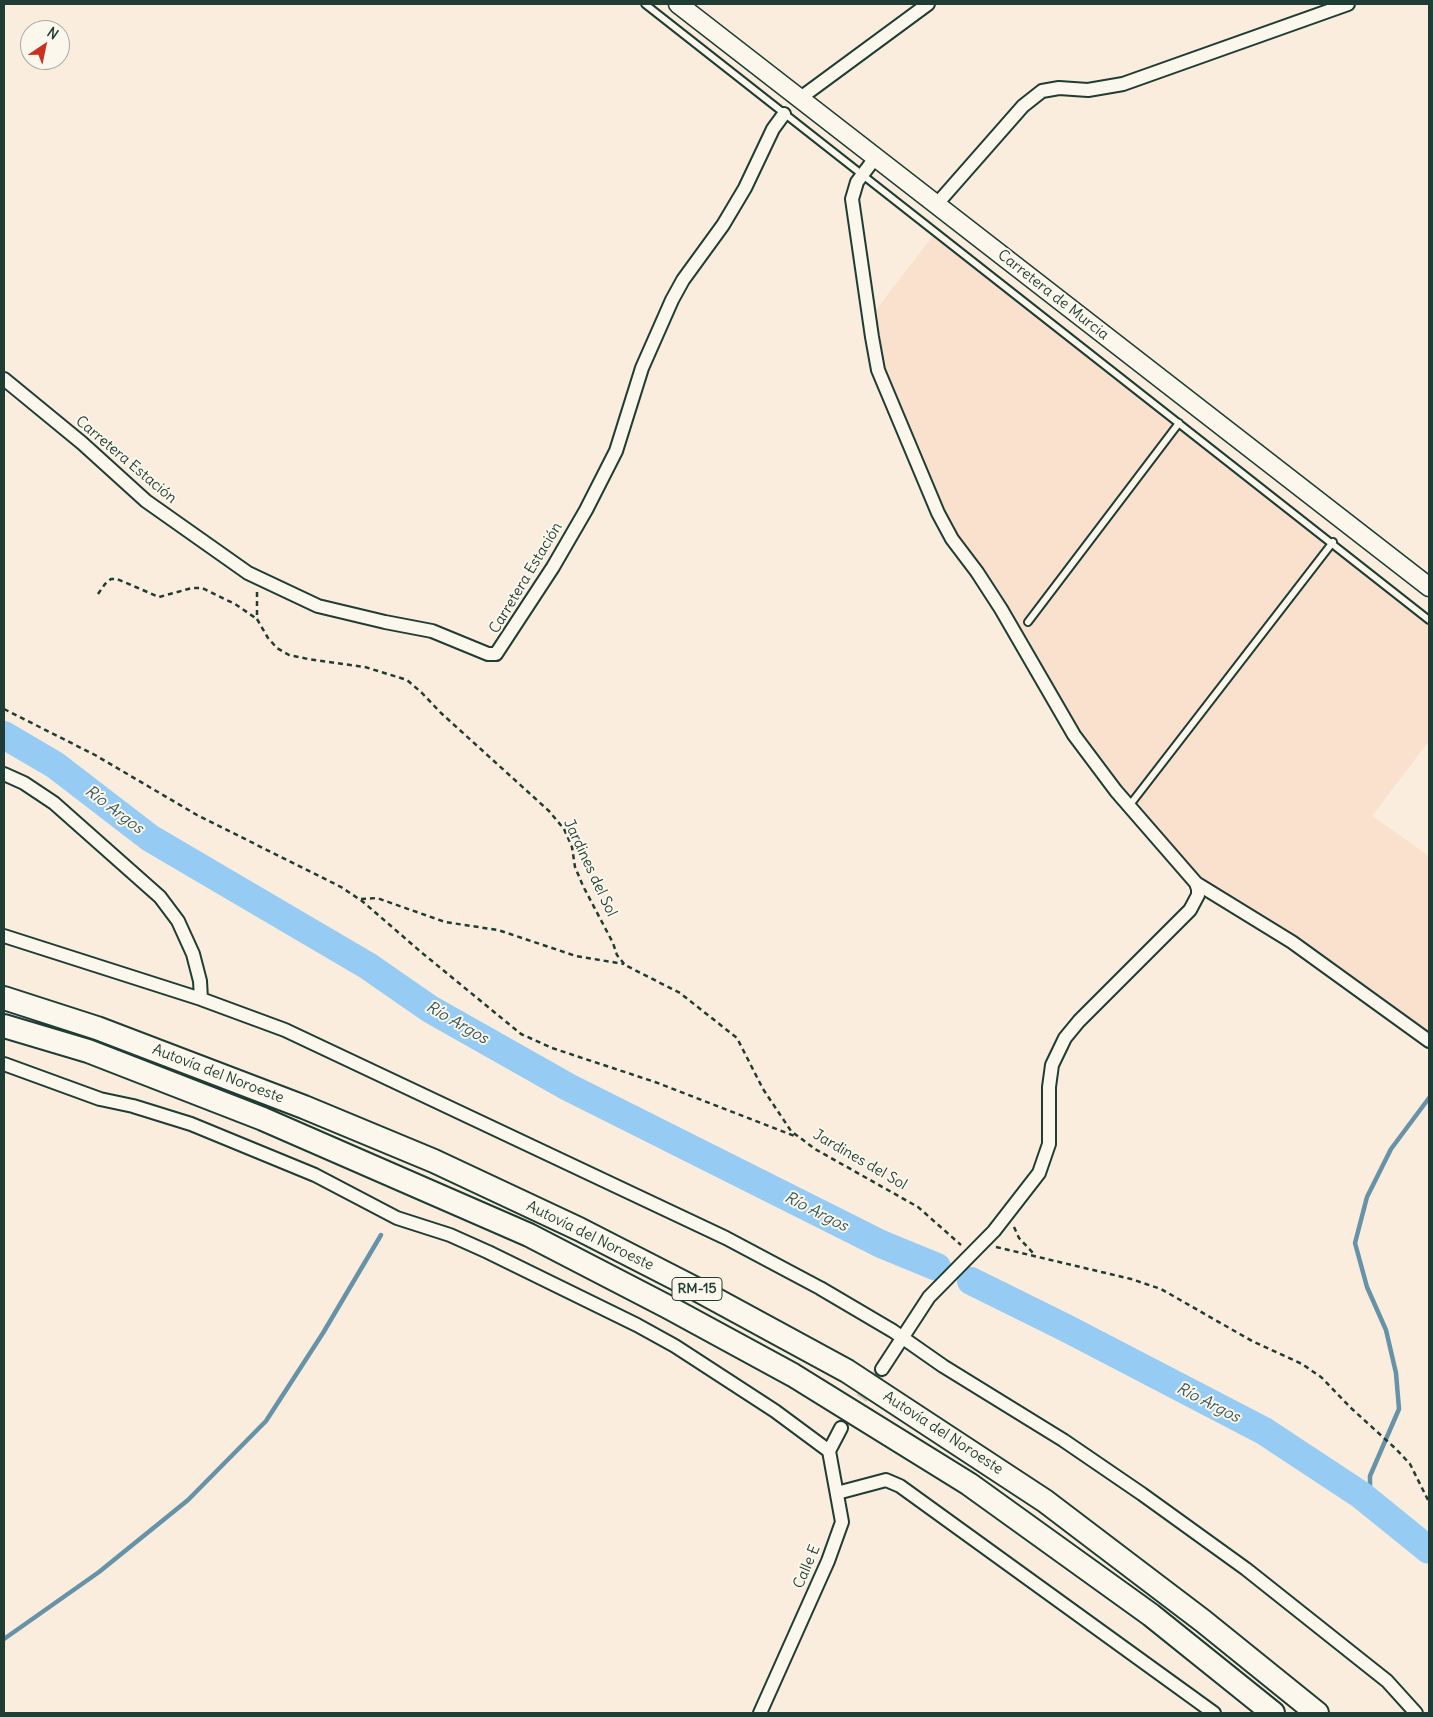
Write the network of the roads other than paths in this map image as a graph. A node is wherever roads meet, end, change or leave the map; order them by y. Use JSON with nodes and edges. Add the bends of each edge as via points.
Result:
{"nodes":[{"id":1,"x":645,"y":4,"type":"edge"},
{"id":2,"x":678,"y":4,"type":"edge"},
{"id":3,"x":928,"y":4,"type":"edge"},
{"id":4,"x":1348,"y":4,"type":"edge"},
{"id":5,"x":799,"y":100,"type":"junction"},
{"id":6,"x":784,"y":114,"type":"junction"},
{"id":7,"x":874,"y":158,"type":"junction"},
{"id":8,"x":861,"y":175,"type":"junction"},
{"id":9,"x":936,"y":205,"type":"junction"},
{"id":10,"x":4,"y":379,"type":"edge"},
{"id":11,"x":1179,"y":423,"type":"junction"},
{"id":12,"x":1332,"y":542,"type":"junction"},
{"id":13,"x":1429,"y":587,"type":"edge"},
{"id":14,"x":1429,"y":620,"type":"edge"},
{"id":15,"x":1028,"y":622,"type":"dead end"},
{"id":16,"x":4,"y":774,"type":"edge"},
{"id":17,"x":1129,"y":806,"type":"junction"},
{"id":18,"x":1196,"y":883,"type":"junction"},
{"id":19,"x":4,"y":936,"type":"edge"},
{"id":20,"x":4,"y":998,"type":"edge"},
{"id":21,"x":201,"y":999,"type":"junction"},
{"id":22,"x":4,"y":1026,"type":"edge"},
{"id":23,"x":1429,"y":1041,"type":"edge"},
{"id":24,"x":4,"y":1064,"type":"edge"},
{"id":25,"x":902,"y":1338,"type":"junction"},
{"id":26,"x":882,"y":1369,"type":"tunnel mouth"},
{"id":27,"x":841,"y":1428,"type":"tunnel mouth"},
{"id":28,"x":829,"y":1451,"type":"junction"},
{"id":29,"x":837,"y":1494,"type":"junction"},
{"id":30,"x":1407,"y":1703,"type":"junction"},
{"id":31,"x":760,"y":1713,"type":"edge"},
{"id":32,"x":1214,"y":1713,"type":"edge"},
{"id":33,"x":1273,"y":1713,"type":"edge"},
{"id":34,"x":1317,"y":1713,"type":"edge"},
{"id":35,"x":1416,"y":1713,"type":"edge"},
{"id":36,"x":1426,"y":1713,"type":"edge"}],
"edges":[{"from":1,"to":6,"type":"lane"},
{"from":2,"to":5,"type":"main road","name":"Carretera de Murcia"},
{"from":3,"to":5,"type":"street"},
{"from":4,"to":9,"type":"street","via":[[1123,84],[1088,90],[1042,90],[1023,106]]},
{"from":5,"to":7,"type":"main road","name":"Carretera de Murcia"},
{"from":6,"to":8,"type":"lane"},
{"from":6,"to":10,"type":"street","name":"Carretera Estación","via":[[723,225],[672,300],[635,387],[616,451],[575,529],[496,654],[488,654],[432,631],[328,608],[257,577],[146,501]]},
{"from":7,"to":8,"type":"street"},
{"from":7,"to":9,"type":"main road","name":"Carretera de Murcia"},
{"from":8,"to":11,"type":"lane"},
{"from":8,"to":17,"type":"street","via":[[854,191],[853,213],[878,370],[938,512],[952,539],[1001,609],[1074,735]]},
{"from":9,"to":13,"type":"main road","name":"Carretera de Murcia"},
{"from":11,"to":12,"type":"lane"},
{"from":11,"to":15,"type":"lane"},
{"from":12,"to":14,"type":"lane"},
{"from":12,"to":17,"type":"lane"},
{"from":16,"to":21,"type":"street","via":[[54,803],[160,897],[178,921],[194,954]]},
{"from":17,"to":18,"type":"street"},
{"from":18,"to":23,"type":"street","via":[[1292,942]]},
{"from":18,"to":25,"type":"street","via":[[1198,895],[1190,910],[1079,1021],[1061,1044],[1052,1065],[1049,1087],[1049,1144],[1029,1189],[983,1244],[929,1297]]},
{"from":19,"to":21,"type":"street"},
{"from":20,"to":34,"type":"highway","name":"Autovía del Noroeste","number":"RM-15","via":[[98,1028],[434,1161],[579,1229],[838,1366],[1045,1501]]},
{"from":21,"to":25,"type":"street","via":[[286,1030],[726,1238],[820,1288]]},
{"from":22,"to":33,"type":"highway","name":"Autovía del Noroeste","number":"RM-15","via":[[88,1051],[263,1119],[529,1235],[668,1307],[793,1375],[969,1484],[1151,1615]]},
{"from":24,"to":28,"type":"street","via":[[100,1099],[191,1124],[315,1175],[397,1218],[488,1252],[675,1346],[775,1411]]},
{"from":25,"to":26,"type":"street"},
{"from":25,"to":30,"type":"street","via":[[1063,1440],[1246,1569],[1380,1675]]},
{"from":27,"to":28,"type":"street"},
{"from":28,"to":29,"type":"street","name":"Calle E"},
{"from":29,"to":31,"type":"street","name":"Calle E","via":[[842,1522],[828,1561]]},
{"from":29,"to":32,"type":"street","via":[[886,1480],[900,1486]]},
{"from":30,"to":35,"type":"street"},
{"from":30,"to":36,"type":"street"}]}
